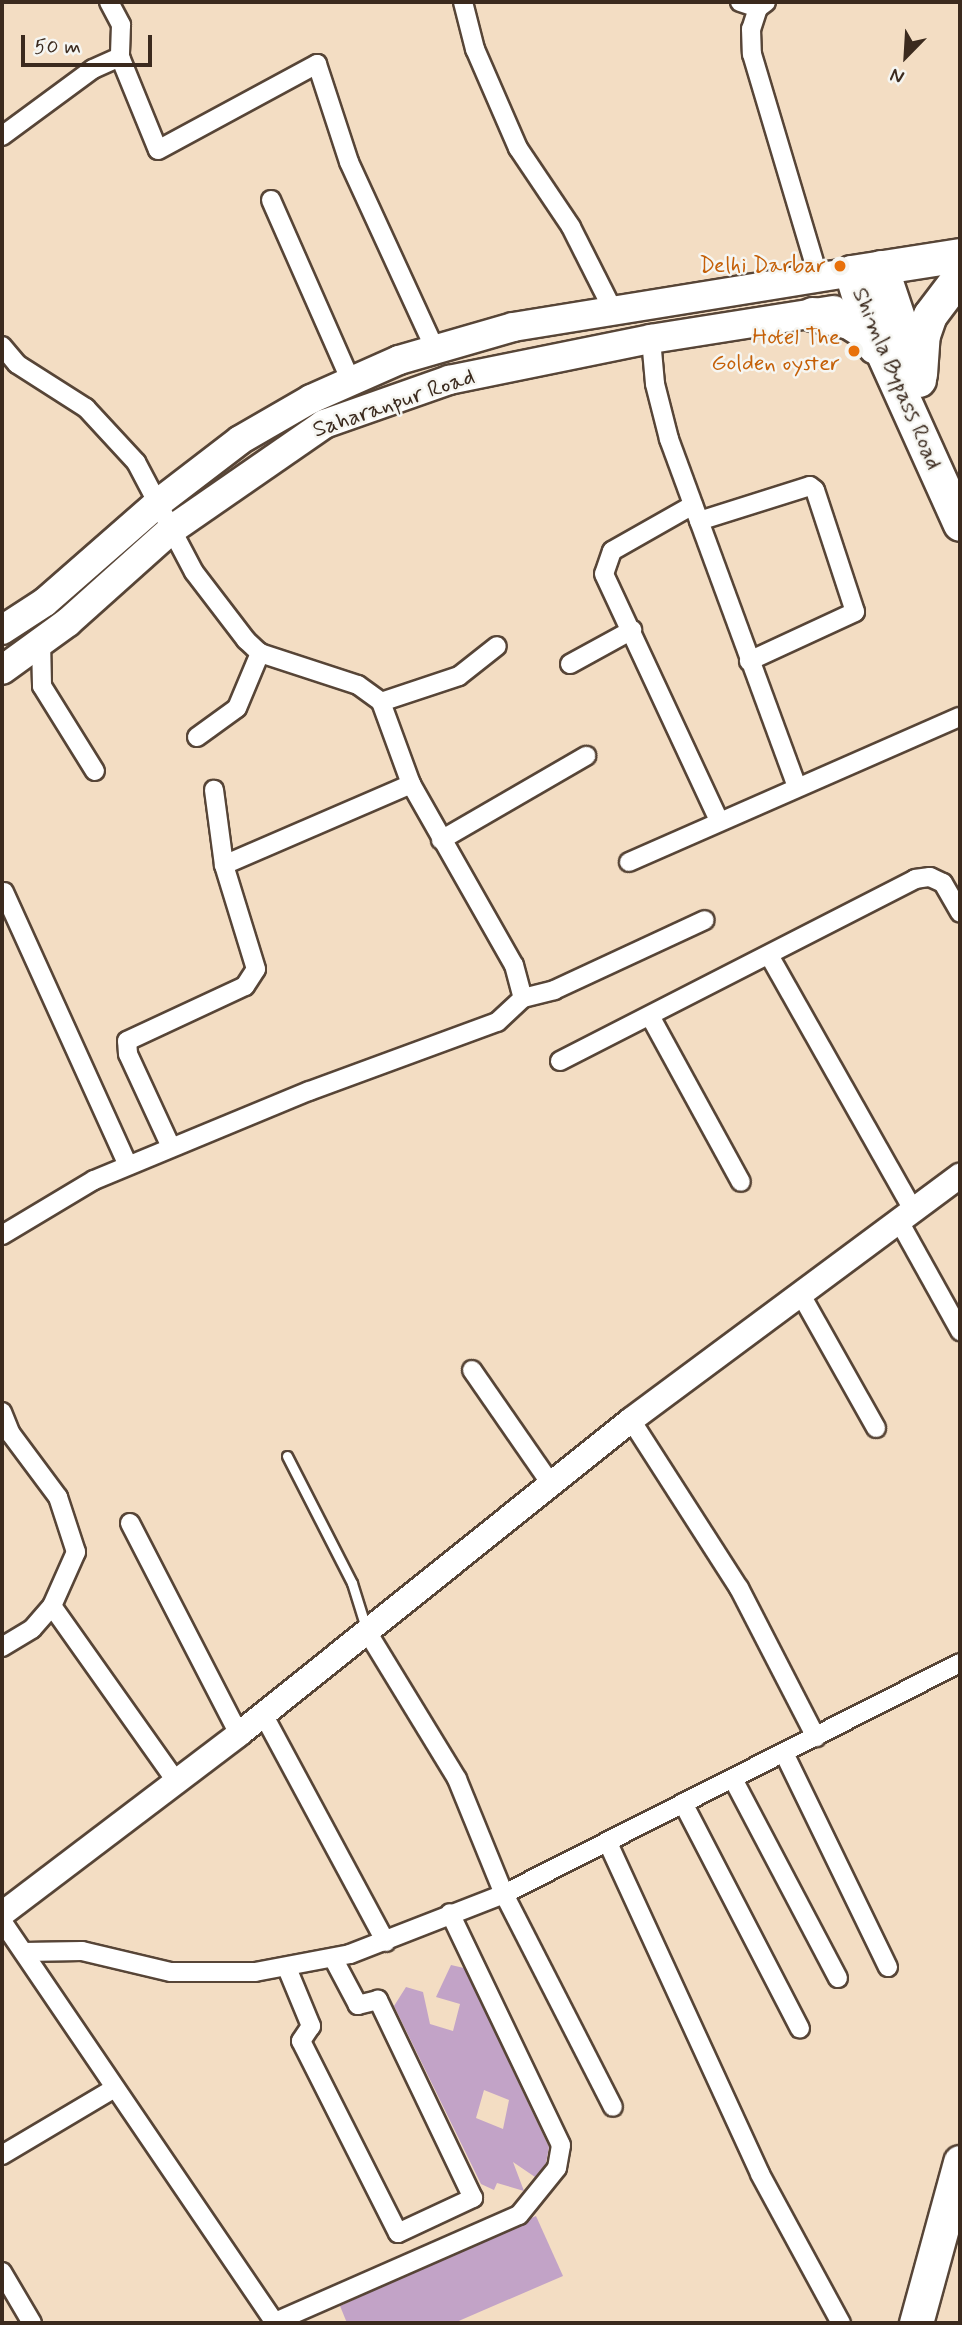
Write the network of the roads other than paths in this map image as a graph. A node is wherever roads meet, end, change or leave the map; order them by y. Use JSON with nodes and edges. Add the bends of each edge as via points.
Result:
{"nodes":[{"id":1,"x":110,"y":2,"type":"edge"},
{"id":2,"x":463,"y":2,"type":"edge"},
{"id":3,"x":740,"y":2,"type":"edge"},
{"id":4,"x":762,"y":5,"type":"edge"},
{"id":5,"x":120,"y":57,"type":"junction"},
{"id":6,"x":2,"y":136,"type":"edge"},
{"id":7,"x":271,"y":200,"type":"dead end"},
{"id":8,"x":850,"y":271,"type":"junction"},
{"id":9,"x":958,"y":274,"type":"edge"},
{"id":10,"x":875,"y":302,"type":"junction"},
{"id":11,"x":613,"y":310,"type":"junction"},
{"id":12,"x":811,"y":314,"type":"junction"},
{"id":13,"x":651,"y":339,"type":"junction"},
{"id":14,"x":2,"y":346,"type":"edge"},
{"id":15,"x":435,"y":349,"type":"junction"},
{"id":16,"x":888,"y":366,"type":"junction"},
{"id":17,"x":351,"y":381,"type":"junction"},
{"id":18,"x":920,"y":382,"type":"junction"},
{"id":19,"x":960,"y":474,"type":"edge"},
{"id":20,"x":158,"y":503,"type":"junction"},
{"id":21,"x":696,"y":513,"type":"junction"},
{"id":22,"x":960,"y":524,"type":"edge"},
{"id":23,"x":171,"y":530,"type":"junction"},
{"id":24,"x":2,"y":630,"type":"edge"},
{"id":25,"x":632,"y":630,"type":"junction"},
{"id":26,"x":41,"y":641,"type":"junction"},
{"id":27,"x":497,"y":646,"type":"dead end"},
{"id":28,"x":260,"y":653,"type":"junction"},
{"id":29,"x":749,"y":661,"type":"junction"},
{"id":30,"x":570,"y":664,"type":"dead end"},
{"id":31,"x":2,"y":670,"type":"edge"},
{"id":32,"x":381,"y":702,"type":"junction"},
{"id":33,"x":960,"y":717,"type":"edge"},
{"id":34,"x":197,"y":737,"type":"dead end"},
{"id":35,"x":586,"y":756,"type":"dead end"},
{"id":36,"x":95,"y":771,"type":"dead end"},
{"id":37,"x":411,"y":784,"type":"junction"},
{"id":38,"x":796,"y":785,"type":"junction"},
{"id":39,"x":214,"y":790,"type":"dead end"},
{"id":40,"x":719,"y":821,"type":"junction"},
{"id":41,"x":441,"y":840,"type":"junction"},
{"id":42,"x":629,"y":862,"type":"dead end"},
{"id":43,"x":224,"y":864,"type":"junction"},
{"id":44,"x":4,"y":892,"type":"dead end"},
{"id":45,"x":960,"y":912,"type":"edge"},
{"id":46,"x":705,"y":920,"type":"dead end"},
{"id":47,"x":770,"y":957,"type":"junction"},
{"id":48,"x":523,"y":998,"type":"junction"},
{"id":49,"x":650,"y":1016,"type":"junction"},
{"id":50,"x":560,"y":1061,"type":"dead end"},
{"id":51,"x":171,"y":1147,"type":"junction"},
{"id":52,"x":128,"y":1165,"type":"junction"},
{"id":53,"x":960,"y":1176,"type":"edge"},
{"id":54,"x":741,"y":1182,"type":"dead end"},
{"id":55,"x":907,"y":1218,"type":"junction"},
{"id":56,"x":2,"y":1235,"type":"edge"},
{"id":57,"x":800,"y":1293,"type":"junction"},
{"id":58,"x":960,"y":1332,"type":"edge"},
{"id":59,"x":472,"y":1370,"type":"dead end"},
{"id":60,"x":2,"y":1412,"type":"edge"},
{"id":61,"x":631,"y":1420,"type":"junction"},
{"id":62,"x":876,"y":1428,"type":"dead end"},
{"id":63,"x":287,"y":1457,"type":"dead end"},
{"id":64,"x":551,"y":1484,"type":"junction"},
{"id":65,"x":130,"y":1523,"type":"dead end"},
{"id":66,"x":52,"y":1606,"type":"junction"},
{"id":67,"x":368,"y":1633,"type":"junction"},
{"id":68,"x":2,"y":1647,"type":"edge"},
{"id":69,"x":960,"y":1663,"type":"edge"},
{"id":70,"x":263,"y":1714,"type":"junction"},
{"id":71,"x":239,"y":1734,"type":"junction"},
{"id":72,"x":816,"y":1737,"type":"junction"},
{"id":73,"x":784,"y":1754,"type":"junction"},
{"id":74,"x":733,"y":1779,"type":"junction"},
{"id":75,"x":176,"y":1781,"type":"junction"},
{"id":76,"x":683,"y":1803,"type":"junction"},
{"id":77,"x":608,"y":1843,"type":"junction"},
{"id":78,"x":505,"y":1894,"type":"junction"},
{"id":79,"x":450,"y":1913,"type":"junction"},
{"id":80,"x":2,"y":1914,"type":"edge"},
{"id":81,"x":2,"y":1921,"type":"edge"},
{"id":82,"x":386,"y":1942,"type":"junction"},
{"id":83,"x":24,"y":1952,"type":"junction"},
{"id":84,"x":333,"y":1958,"type":"junction"},
{"id":85,"x":888,"y":1966,"type":"dead end"},
{"id":86,"x":287,"y":1968,"type":"junction"},
{"id":87,"x":838,"y":1978,"type":"dead end"},
{"id":88,"x":800,"y":2029,"type":"dead end"},
{"id":89,"x":115,"y":2088,"type":"junction"},
{"id":90,"x":613,"y":2107,"type":"dead end"},
{"id":91,"x":2,"y":2155,"type":"edge"},
{"id":92,"x":960,"y":2162,"type":"edge"},
{"id":93,"x":954,"y":2209,"type":"edge"},
{"id":94,"x":2,"y":2272,"type":"edge"},
{"id":95,"x":32,"y":2323,"type":"edge"},
{"id":96,"x":275,"y":2323,"type":"edge"},
{"id":97,"x":841,"y":2323,"type":"edge"},
{"id":98,"x":916,"y":2323,"type":"edge"}],
"edges":[{"from":1,"to":5,"type":"street","via":[[121,25]]},
{"from":2,"to":11,"type":"street","via":[[475,49],[518,148],[571,227]]},
{"from":3,"to":4,"type":"street"},
{"from":4,"to":8,"type":"street","via":[[751,29],[752,54]]},
{"from":5,"to":6,"type":"street","via":[[93,69]]},
{"from":5,"to":15,"type":"street","via":[[156,149],[163,150],[317,64],[349,162]]},
{"from":7,"to":17,"type":"street"},
{"from":8,"to":9,"type":"highway"},
{"from":8,"to":10,"type":"highway","name":"Shimla Bypass Road"},
{"from":8,"to":11,"type":"main road","name":"Saharanpur Road"},
{"from":9,"to":10,"type":"highway"},
{"from":9,"to":18,"type":"highway","via":[[930,315],[923,335]]},
{"from":10,"to":12,"type":"main road","name":"Saharanpur Road"},
{"from":10,"to":16,"type":"highway","name":"Shimla Bypass Road"},
{"from":10,"to":18,"type":"highway","name":"Shimla Bypass Road"},
{"from":11,"to":15,"type":"main road","name":"Saharanpur Road","via":[[513,327]]},
{"from":12,"to":13,"type":"main road","name":"Saharanpur Road"},
{"from":12,"to":16,"type":"highway","via":[[834,317],[862,330]]},
{"from":13,"to":21,"type":"street","via":[[660,407]]},
{"from":13,"to":23,"type":"main road","name":"Saharanpur Road","via":[[449,380],[324,424]]},
{"from":14,"to":20,"type":"street","via":[[17,364],[86,408],[113,434],[136,462]]},
{"from":15,"to":17,"type":"main road","name":"Saharanpur Road"},
{"from":16,"to":22,"type":"highway","name":"Shimla Bypass Road"},
{"from":17,"to":20,"type":"main road","name":"Saharanpur Road","via":[[240,440]]},
{"from":18,"to":19,"type":"highway","name":"Shimla Bypass Road"},
{"from":20,"to":23,"type":"street"},
{"from":20,"to":24,"type":"main road","name":"Saharanpur Road","via":[[45,602]]},
{"from":21,"to":25,"type":"street","via":[[616,548],[607,558],[606,579]]},
{"from":21,"to":29,"type":"street"},
{"from":21,"to":29,"type":"street","via":[[810,486],[815,490],[855,612]]},
{"from":23,"to":26,"type":"main road","name":"Saharanpur Road"},
{"from":23,"to":28,"type":"street","via":[[194,572]]},
{"from":25,"to":30,"type":"street"},
{"from":25,"to":40,"type":"street"},
{"from":26,"to":31,"type":"main road","name":"Saharanpur Road"},
{"from":26,"to":36,"type":"street","via":[[42,686]]},
{"from":27,"to":32,"type":"street","via":[[459,676]]},
{"from":28,"to":32,"type":"street","via":[[358,685]]},
{"from":28,"to":34,"type":"street","via":[[237,708]]},
{"from":29,"to":38,"type":"street"},
{"from":32,"to":37,"type":"street"},
{"from":33,"to":38,"type":"street"},
{"from":35,"to":41,"type":"street"},
{"from":37,"to":41,"type":"street"},
{"from":37,"to":43,"type":"street"},
{"from":38,"to":40,"type":"street"},
{"from":39,"to":43,"type":"street"},
{"from":40,"to":42,"type":"street"},
{"from":41,"to":48,"type":"street","via":[[514,965]]},
{"from":43,"to":51,"type":"street","via":[[254,976],[245,986],[134,1034],[125,1047]]},
{"from":44,"to":52,"type":"street"},
{"from":45,"to":47,"type":"street","via":[[943,883],[921,878]]},
{"from":46,"to":48,"type":"street","via":[[554,990]]},
{"from":47,"to":49,"type":"street"},
{"from":47,"to":55,"type":"street"},
{"from":48,"to":51,"type":"street","via":[[497,1022]]},
{"from":49,"to":50,"type":"street"},
{"from":49,"to":54,"type":"street"},
{"from":51,"to":52,"type":"street"},
{"from":52,"to":56,"type":"street","via":[[71,1191]]},
{"from":53,"to":55,"type":"street"},
{"from":55,"to":57,"type":"street"},
{"from":55,"to":58,"type":"street"},
{"from":57,"to":61,"type":"street"},
{"from":57,"to":62,"type":"street"},
{"from":59,"to":64,"type":"street"},
{"from":60,"to":66,"type":"street","via":[[11,1434],[58,1497],[76,1552]]},
{"from":61,"to":64,"type":"street"},
{"from":61,"to":72,"type":"street","via":[[738,1588]]},
{"from":63,"to":67,"type":"lane","via":[[352,1583]]},
{"from":64,"to":67,"type":"street"},
{"from":65,"to":71,"type":"street"},
{"from":66,"to":68,"type":"street","via":[[32,1629]]},
{"from":66,"to":75,"type":"street"},
{"from":67,"to":70,"type":"street"},
{"from":67,"to":78,"type":"street","via":[[457,1779]]},
{"from":69,"to":72,"type":"street"},
{"from":70,"to":71,"type":"street"},
{"from":70,"to":82,"type":"street"},
{"from":71,"to":75,"type":"street"},
{"from":72,"to":73,"type":"street"},
{"from":73,"to":74,"type":"street"},
{"from":73,"to":85,"type":"street"},
{"from":74,"to":76,"type":"street"},
{"from":74,"to":87,"type":"street"},
{"from":75,"to":80,"type":"street"},
{"from":76,"to":77,"type":"street"},
{"from":76,"to":88,"type":"street"},
{"from":77,"to":78,"type":"street"},
{"from":77,"to":97,"type":"street","via":[[760,2174]]},
{"from":78,"to":79,"type":"street"},
{"from":78,"to":90,"type":"street"},
{"from":79,"to":82,"type":"street"},
{"from":79,"to":96,"type":"street","via":[[561,2145],[557,2168],[519,2215]]},
{"from":81,"to":83,"type":"street"},
{"from":82,"to":84,"type":"street"},
{"from":83,"to":86,"type":"street","via":[[82,1951],[171,1972]]},
{"from":83,"to":89,"type":"street"},
{"from":84,"to":86,"type":"street"},
{"from":84,"to":86,"type":"street","via":[[358,2005],[378,2000],[473,2198],[398,2233],[301,2042],[311,2026]]},
{"from":89,"to":91,"type":"street"},
{"from":89,"to":96,"type":"street"},
{"from":92,"to":93,"type":"highway"},
{"from":93,"to":98,"type":"highway"},
{"from":94,"to":95,"type":"street"}]}
